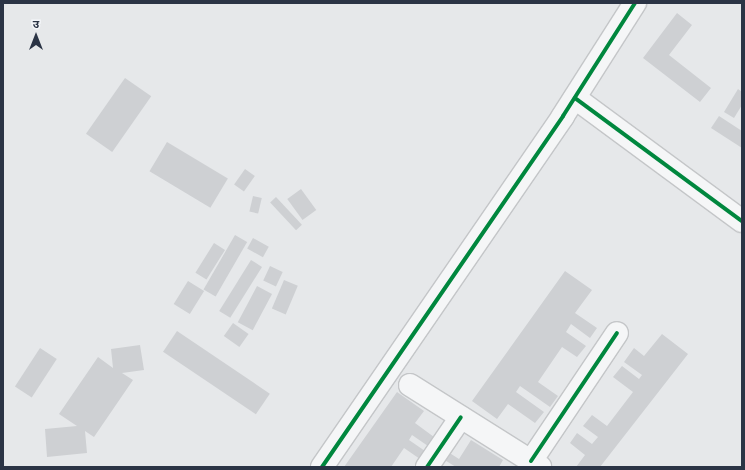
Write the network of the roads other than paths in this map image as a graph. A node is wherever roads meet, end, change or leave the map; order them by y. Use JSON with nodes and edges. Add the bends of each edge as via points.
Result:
{"nodes":[{"id":1,"x":635,"y":3,"type":"edge"},
{"id":2,"x":575,"y":98,"type":"junction"},
{"id":3,"x":742,"y":221,"type":"edge"},
{"id":4,"x":617,"y":333,"type":"dead end"},
{"id":5,"x":410,"y":385,"type":"dead end"},
{"id":6,"x":461,"y":417,"type":"junction"},
{"id":7,"x":536,"y":464,"type":"edge"},
{"id":8,"x":322,"y":467,"type":"edge"},
{"id":9,"x":427,"y":467,"type":"edge"}],
"edges":[{"from":1,"to":2,"type":"street"},
{"from":2,"to":3,"type":"street"},
{"from":2,"to":8,"type":"street"},
{"from":4,"to":7,"type":"street"},
{"from":5,"to":6,"type":"street"},
{"from":6,"to":7,"type":"street"},
{"from":6,"to":9,"type":"street"}]}
